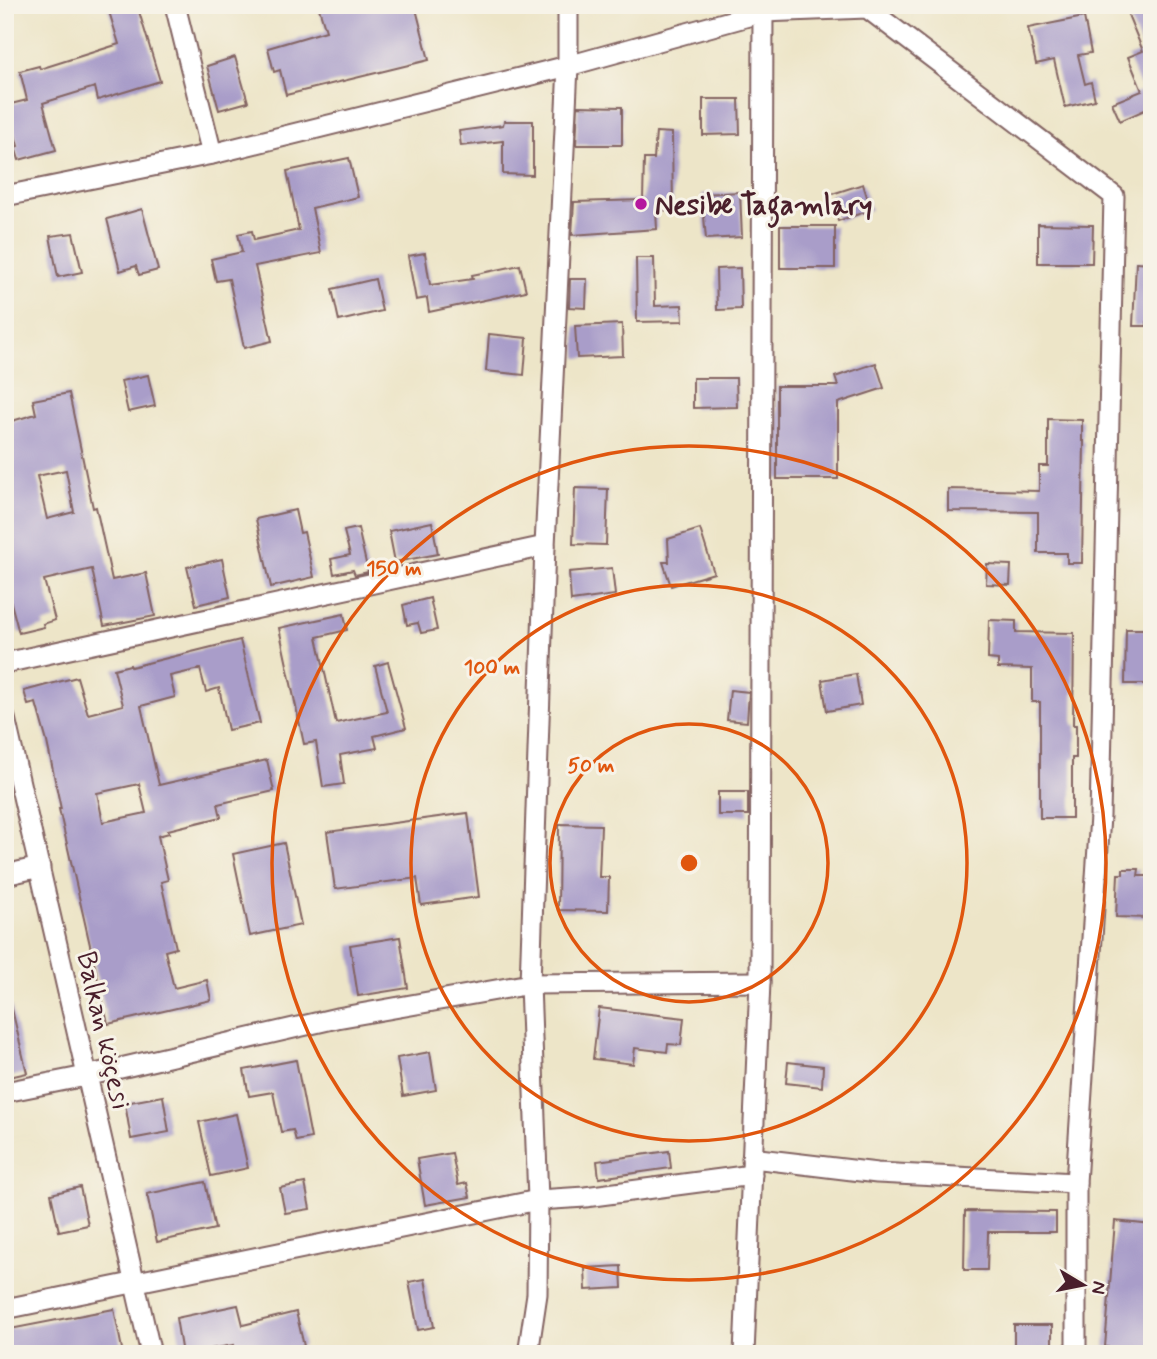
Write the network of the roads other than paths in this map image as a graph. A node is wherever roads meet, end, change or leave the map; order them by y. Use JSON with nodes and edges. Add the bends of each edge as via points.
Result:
{"nodes":[{"id":1,"x":175,"y":5,"type":"edge"},
{"id":2,"x":568,"y":5,"type":"edge"},
{"id":3,"x":891,"y":5,"type":"edge"},
{"id":4,"x":763,"y":8,"type":"edge"},
{"id":5,"x":867,"y":8,"type":"junction"},
{"id":6,"x":568,"y":66,"type":"junction"},
{"id":7,"x":212,"y":154,"type":"junction"},
{"id":8,"x":5,"y":196,"type":"edge"},
{"id":9,"x":545,"y":546,"type":"junction"},
{"id":10,"x":5,"y":663,"type":"edge"},
{"id":11,"x":5,"y":718,"type":"edge"},
{"id":12,"x":40,"y":867,"type":"junction"},
{"id":13,"x":5,"y":875,"type":"edge"},
{"id":14,"x":760,"y":982,"type":"junction"},
{"id":15,"x":530,"y":984,"type":"junction"},
{"id":16,"x":86,"y":1076,"type":"junction"},
{"id":17,"x":5,"y":1092,"type":"edge"},
{"id":18,"x":752,"y":1166,"type":"junction"},
{"id":19,"x":1076,"y":1183,"type":"junction"},
{"id":20,"x":538,"y":1200,"type":"junction"},
{"id":21,"x":134,"y":1284,"type":"junction"},
{"id":22,"x":5,"y":1309,"type":"edge"},
{"id":23,"x":151,"y":1354,"type":"edge"},
{"id":24,"x":528,"y":1354,"type":"edge"},
{"id":25,"x":744,"y":1354,"type":"edge"},
{"id":26,"x":1076,"y":1354,"type":"edge"}],
"edges":[{"from":1,"to":7,"type":"street"},
{"from":2,"to":6,"type":"street"},
{"from":3,"to":5,"type":"street"},
{"from":4,"to":5,"type":"street"},
{"from":4,"to":6,"type":"street"},
{"from":4,"to":14,"type":"street"},
{"from":5,"to":19,"type":"street","via":[[1114,196],[1100,816]]},
{"from":6,"to":7,"type":"street"},
{"from":6,"to":9,"type":"street"},
{"from":7,"to":8,"type":"street"},
{"from":9,"to":10,"type":"street"},
{"from":9,"to":15,"type":"street"},
{"from":11,"to":12,"type":"street","name":"Balkan köçesi"},
{"from":12,"to":13,"type":"street"},
{"from":12,"to":16,"type":"street","name":"Balkan köçesi"},
{"from":14,"to":15,"type":"street"},
{"from":14,"to":18,"type":"street"},
{"from":15,"to":16,"type":"street","via":[[337,1018]]},
{"from":15,"to":20,"type":"street"},
{"from":16,"to":17,"type":"street"},
{"from":16,"to":21,"type":"street","name":"Balkan köçesi"},
{"from":18,"to":19,"type":"street"},
{"from":18,"to":20,"type":"street","via":[[585,1197]]},
{"from":18,"to":25,"type":"street"},
{"from":19,"to":26,"type":"street"},
{"from":20,"to":21,"type":"street"},
{"from":20,"to":24,"type":"street","via":[[537,1294]]},
{"from":21,"to":22,"type":"street"},
{"from":21,"to":23,"type":"street","name":"Balkan köçesi"}]}
